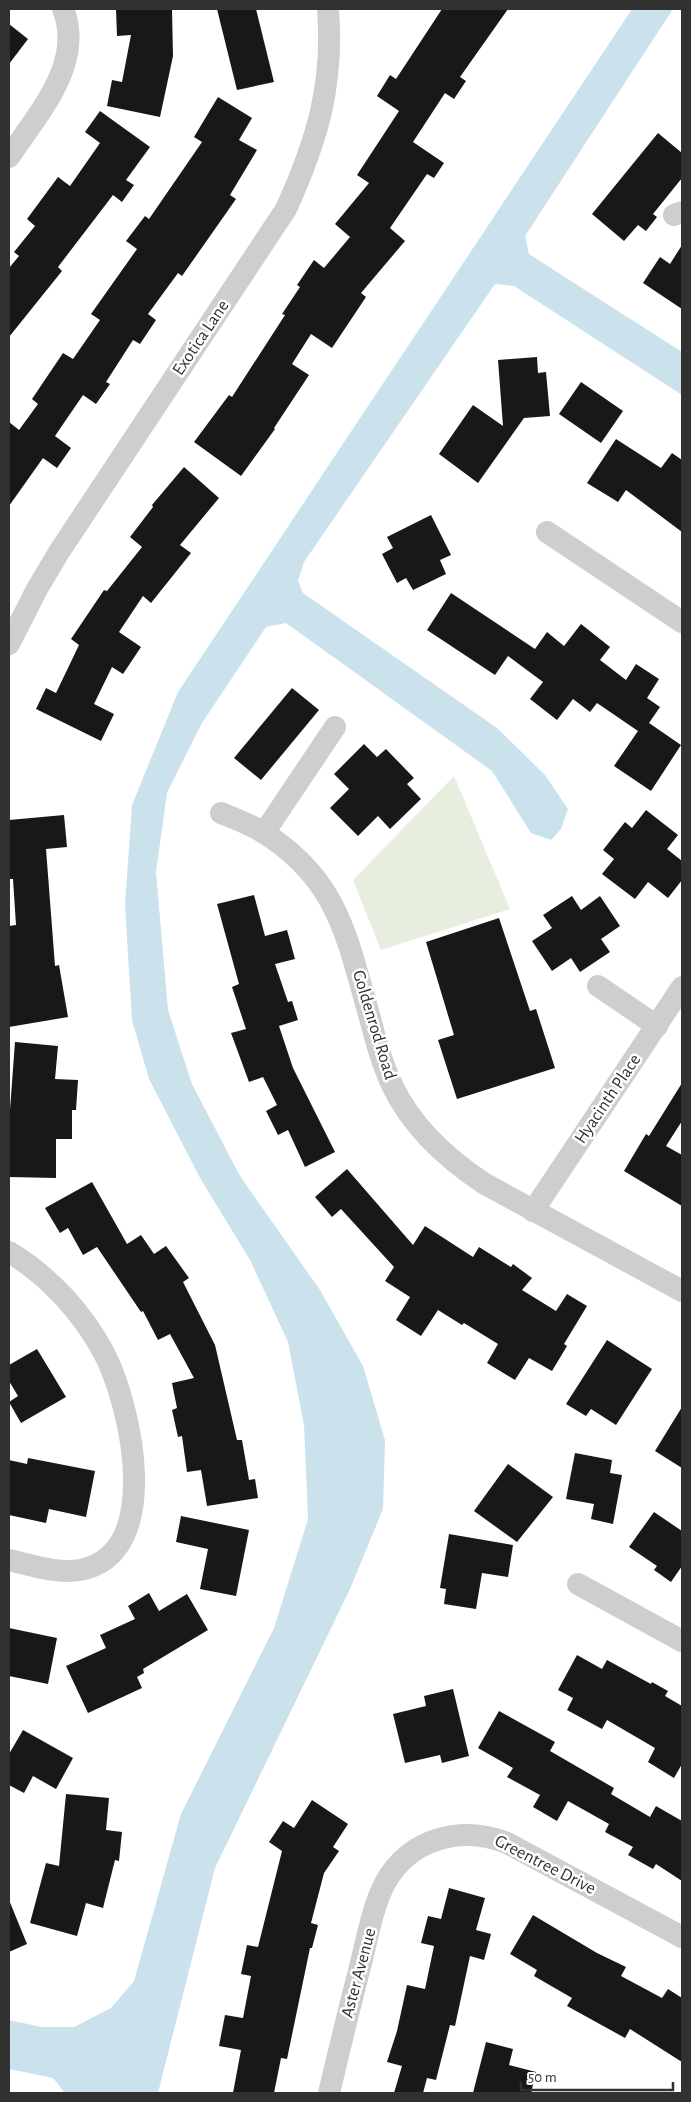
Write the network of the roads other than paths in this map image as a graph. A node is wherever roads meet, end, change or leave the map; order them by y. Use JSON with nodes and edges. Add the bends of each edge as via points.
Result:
{"nodes":[{"id":1,"x":63,"y":9,"type":"edge"},
{"id":2,"x":328,"y":9,"type":"edge"},
{"id":3,"x":9,"y":157,"type":"edge"},
{"id":4,"x":548,"y":532,"type":"dead end"},
{"id":5,"x":682,"y":622,"type":"edge"},
{"id":6,"x":9,"y":644,"type":"edge"},
{"id":7,"x":335,"y":727,"type":"dead end"},
{"id":8,"x":221,"y":813,"type":"dead end"},
{"id":9,"x":264,"y":833,"type":"junction"},
{"id":10,"x":598,"y":986,"type":"dead end"},
{"id":11,"x":682,"y":988,"type":"edge"},
{"id":12,"x":657,"y":1026,"type":"junction"},
{"id":13,"x":533,"y":1211,"type":"junction"},
{"id":14,"x":9,"y":1252,"type":"edge"},
{"id":15,"x":682,"y":1291,"type":"edge"},
{"id":16,"x":9,"y":1560,"type":"edge"},
{"id":17,"x":578,"y":1584,"type":"dead end"},
{"id":18,"x":682,"y":1640,"type":"edge"},
{"id":19,"x":404,"y":1859,"type":"joint"},
{"id":20,"x":682,"y":1937,"type":"edge"},
{"id":21,"x":329,"y":2093,"type":"edge"}],
"edges":[{"from":1,"to":3,"type":"street","via":[[68,44],[62,74]]},
{"from":2,"to":6,"type":"street","name":"Exotica Lane","via":[[329,62],[323,108],[306,167],[286,209],[59,552]]},
{"from":4,"to":5,"type":"street"},
{"from":7,"to":9,"type":"street"},
{"from":8,"to":9,"type":"street","name":"Goldenrod Road"},
{"from":9,"to":13,"type":"street","name":"Goldenrod Road","via":[[294,855],[332,902],[345,930],[380,1057],[393,1088],[411,1117],[457,1166]]},
{"from":10,"to":12,"type":"street"},
{"from":11,"to":12,"type":"street","name":"Hyacinth Place"},
{"from":12,"to":13,"type":"street","name":"Hyacinth Place"},
{"from":13,"to":15,"type":"street","name":"Goldenrod Road"},
{"from":14,"to":16,"type":"street","via":[[62,1296],[104,1353],[128,1420],[134,1490],[129,1523],[123,1537],[108,1556],[96,1564],[66,1572]]},
{"from":17,"to":18,"type":"street"},
{"from":19,"to":20,"type":"street","name":"Greentree Drive","via":[[430,1842],[445,1837],[461,1834],[492,1837]]},
{"from":19,"to":21,"type":"street","name":"Aster Avenue","via":[[385,1884],[379,1899],[346,2017]]}]}
